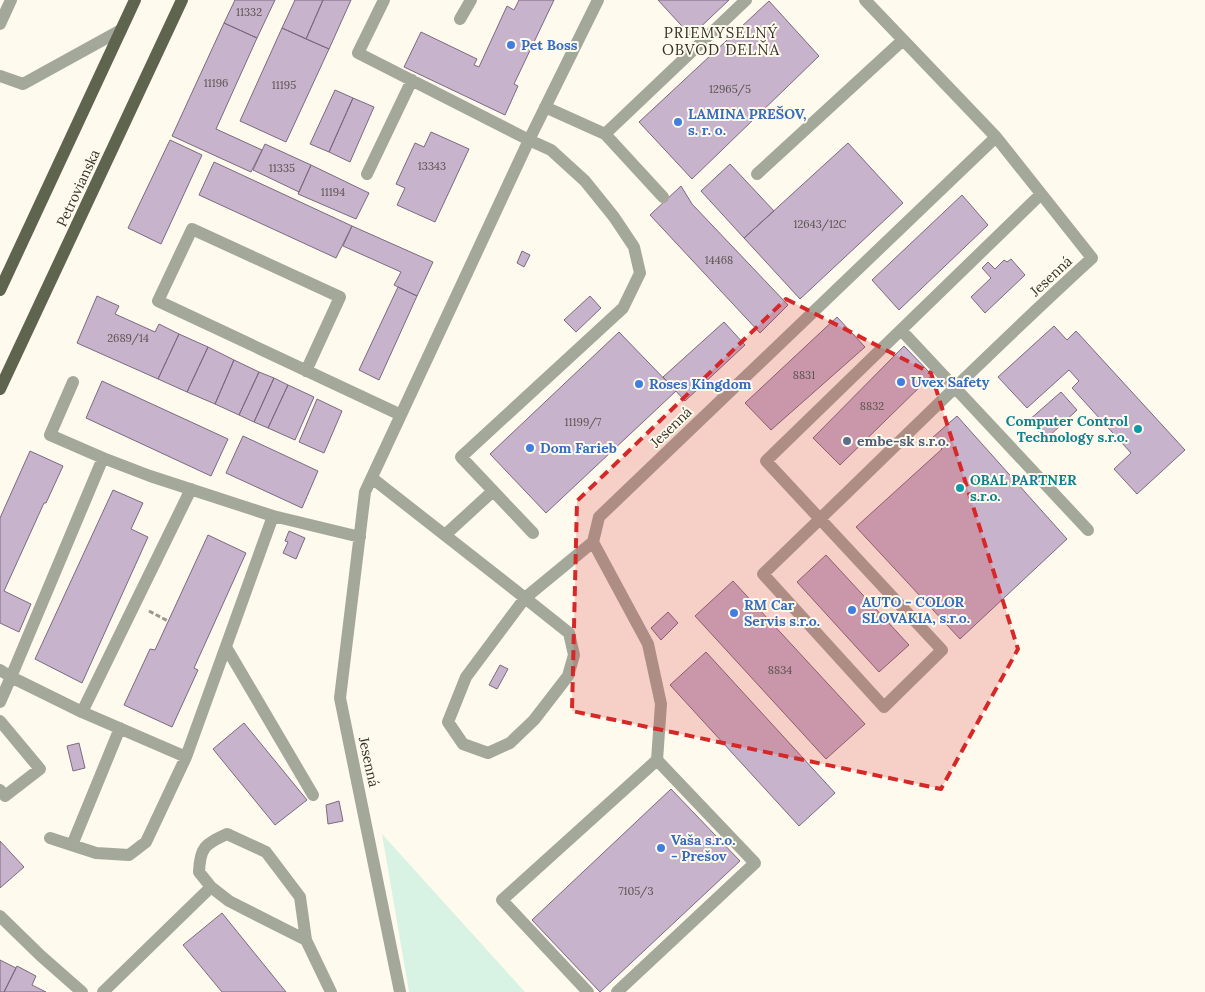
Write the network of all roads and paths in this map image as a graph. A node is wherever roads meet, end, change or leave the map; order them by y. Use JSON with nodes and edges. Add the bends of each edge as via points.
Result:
{"nodes":[{"id":1,"x":11,"y":0,"type":"edge"},
{"id":2,"x":135,"y":0,"type":"edge"},
{"id":3,"x":182,"y":0,"type":"edge"},
{"id":4,"x":384,"y":0,"type":"edge"},
{"id":5,"x":471,"y":0,"type":"edge"},
{"id":6,"x":598,"y":0,"type":"edge"},
{"id":7,"x":746,"y":0,"type":"edge"},
{"id":8,"x":865,"y":0,"type":"edge"},
{"id":9,"x":460,"y":19,"type":"dead end"},
{"id":10,"x":0,"y":24,"type":"edge"},
{"id":11,"x":121,"y":30,"type":"junction"},
{"id":12,"x":903,"y":40,"type":"junction"},
{"id":13,"x":0,"y":76,"type":"edge"},
{"id":14,"x":412,"y":80,"type":"junction"},
{"id":15,"x":545,"y":107,"type":"junction"},
{"id":16,"x":605,"y":134,"type":"junction"},
{"id":17,"x":996,"y":137,"type":"junction"},
{"id":18,"x":528,"y":140,"type":"junction"},
{"id":19,"x":367,"y":174,"type":"dead end"},
{"id":20,"x":757,"y":174,"type":"dead end"},
{"id":21,"x":1041,"y":194,"type":"junction"},
{"id":22,"x":664,"y":198,"type":"dead end"},
{"id":23,"x":0,"y":290,"type":"edge"},
{"id":24,"x":901,"y":330,"type":"junction"},
{"id":25,"x":306,"y":371,"type":"junction"},
{"id":26,"x":73,"y":382,"type":"dead end"},
{"id":27,"x":956,"y":388,"type":"junction"},
{"id":28,"x":0,"y":389,"type":"edge"},
{"id":29,"x":401,"y":415,"type":"junction"},
{"id":30,"x":103,"y":458,"type":"junction"},
{"id":31,"x":372,"y":478,"type":"junction"},
{"id":32,"x":191,"y":489,"type":"junction"},
{"id":33,"x":493,"y":491,"type":"junction"},
{"id":34,"x":273,"y":516,"type":"junction"},
{"id":35,"x":820,"y":519,"type":"junction"},
{"id":36,"x":1088,"y":530,"type":"dead end"},
{"id":37,"x":533,"y":533,"type":"dead end"},
{"id":38,"x":445,"y":535,"type":"junction"},
{"id":39,"x":360,"y":537,"type":"junction"},
{"id":40,"x":593,"y":542,"type":"junction"},
{"id":41,"x":525,"y":598,"type":"junction"},
{"id":42,"x":226,"y":647,"type":"junction"},
{"id":43,"x":0,"y":670,"type":"edge"},
{"id":44,"x":12,"y":677,"type":"junction"},
{"id":45,"x":0,"y":702,"type":"edge"},
{"id":46,"x":82,"y":712,"type":"junction"},
{"id":47,"x":0,"y":721,"type":"edge"},
{"id":48,"x":120,"y":728,"type":"junction"},
{"id":49,"x":186,"y":757,"type":"junction"},
{"id":50,"x":657,"y":760,"type":"junction"},
{"id":51,"x":0,"y":790,"type":"edge"},
{"id":52,"x":313,"y":795,"type":"dead end"},
{"id":53,"x":50,"y":838,"type":"dead end"},
{"id":54,"x":72,"y":845,"type":"junction"},
{"id":55,"x":211,"y":887,"type":"junction"},
{"id":56,"x":0,"y":916,"type":"edge"},
{"id":57,"x":306,"y":940,"type":"junction"},
{"id":58,"x":82,"y":992,"type":"edge"},
{"id":59,"x":103,"y":992,"type":"edge"},
{"id":60,"x":331,"y":992,"type":"edge"},
{"id":61,"x":400,"y":992,"type":"edge"},
{"id":62,"x":588,"y":992,"type":"edge"},
{"id":63,"x":617,"y":992,"type":"edge"}],
"edges":[{"from":1,"to":10,"type":"street"},
{"from":2,"to":11,"type":"main road","name":"Petrovianska"},
{"from":3,"to":28,"type":"main road","name":"Petrovianska"},
{"from":4,"to":14,"type":"street","via":[[358,52]]},
{"from":5,"to":9,"type":"street"},
{"from":6,"to":15,"type":"street","name":"Jesenná"},
{"from":7,"to":16,"type":"street"},
{"from":8,"to":12,"type":"street","name":"Jesenná"},
{"from":11,"to":13,"type":"street","via":[[23,84]]},
{"from":11,"to":23,"type":"main road","name":"Petrovianska"},
{"from":12,"to":17,"type":"street","name":"Jesenná"},
{"from":12,"to":20,"type":"street"},
{"from":14,"to":18,"type":"street"},
{"from":14,"to":19,"type":"street"},
{"from":15,"to":16,"type":"street"},
{"from":15,"to":18,"type":"street","name":"Jesenná"},
{"from":16,"to":22,"type":"street"},
{"from":17,"to":21,"type":"street","name":"Jesenná"},
{"from":17,"to":40,"type":"street","name":"Jesenná","via":[[599,517]]},
{"from":18,"to":29,"type":"street","name":"Jesenná"},
{"from":18,"to":33,"type":"street","via":[[551,150],[591,188],[634,248],[640,272],[622,308],[461,457]]},
{"from":21,"to":24,"type":"street"},
{"from":21,"to":27,"type":"street","name":"Jesenná","via":[[1092,258]]},
{"from":24,"to":27,"type":"street"},
{"from":24,"to":35,"type":"street","via":[[766,461]]},
{"from":25,"to":25,"type":"street","via":[[158,301],[192,229],[340,297]]},
{"from":25,"to":29,"type":"street"},
{"from":26,"to":30,"type":"street","via":[[50,435]]},
{"from":27,"to":35,"type":"street","name":"Jesenná"},
{"from":27,"to":36,"type":"street"},
{"from":29,"to":31,"type":"street","name":"Jesenná"},
{"from":30,"to":32,"type":"street"},
{"from":30,"to":44,"type":"street"},
{"from":31,"to":38,"type":"street"},
{"from":31,"to":39,"type":"street","name":"Jesenná","via":[[365,492]]},
{"from":32,"to":34,"type":"street"},
{"from":32,"to":46,"type":"street"},
{"from":33,"to":37,"type":"street"},
{"from":33,"to":38,"type":"street"},
{"from":34,"to":39,"type":"street"},
{"from":34,"to":42,"type":"street"},
{"from":35,"to":35,"type":"street","name":"Jesenná","via":[[763,574],[884,707],[942,650]]},
{"from":38,"to":41,"type":"street"},
{"from":39,"to":61,"type":"street","name":"Jesenná","via":[[340,698]]},
{"from":40,"to":41,"type":"street"},
{"from":40,"to":50,"type":"street","via":[[648,644],[661,704]]},
{"from":41,"to":41,"type":"street","via":[[466,677],[448,722],[463,744],[488,753],[510,742],[534,720],[568,676],[574,655],[569,632]]},
{"from":42,"to":49,"type":"street"},
{"from":42,"to":52,"type":"street"},
{"from":43,"to":44,"type":"street"},
{"from":44,"to":45,"type":"street"},
{"from":44,"to":46,"type":"street"},
{"from":46,"to":48,"type":"street"},
{"from":47,"to":51,"type":"street","via":[[40,769],[5,796]]},
{"from":48,"to":49,"type":"street"},
{"from":48,"to":54,"type":"street"},
{"from":49,"to":54,"type":"street","via":[[146,842],[129,855],[96,853]]},
{"from":50,"to":62,"type":"street","via":[[502,900]]},
{"from":50,"to":63,"type":"street","via":[[755,863]]},
{"from":53,"to":54,"type":"street"},
{"from":55,"to":57,"type":"street","via":[[229,901]]},
{"from":55,"to":57,"type":"street","via":[[199,872],[199,858],[208,844],[227,834],[266,852],[300,897]]},
{"from":55,"to":59,"type":"street"},
{"from":56,"to":58,"type":"street"},
{"from":57,"to":60,"type":"street"}]}
